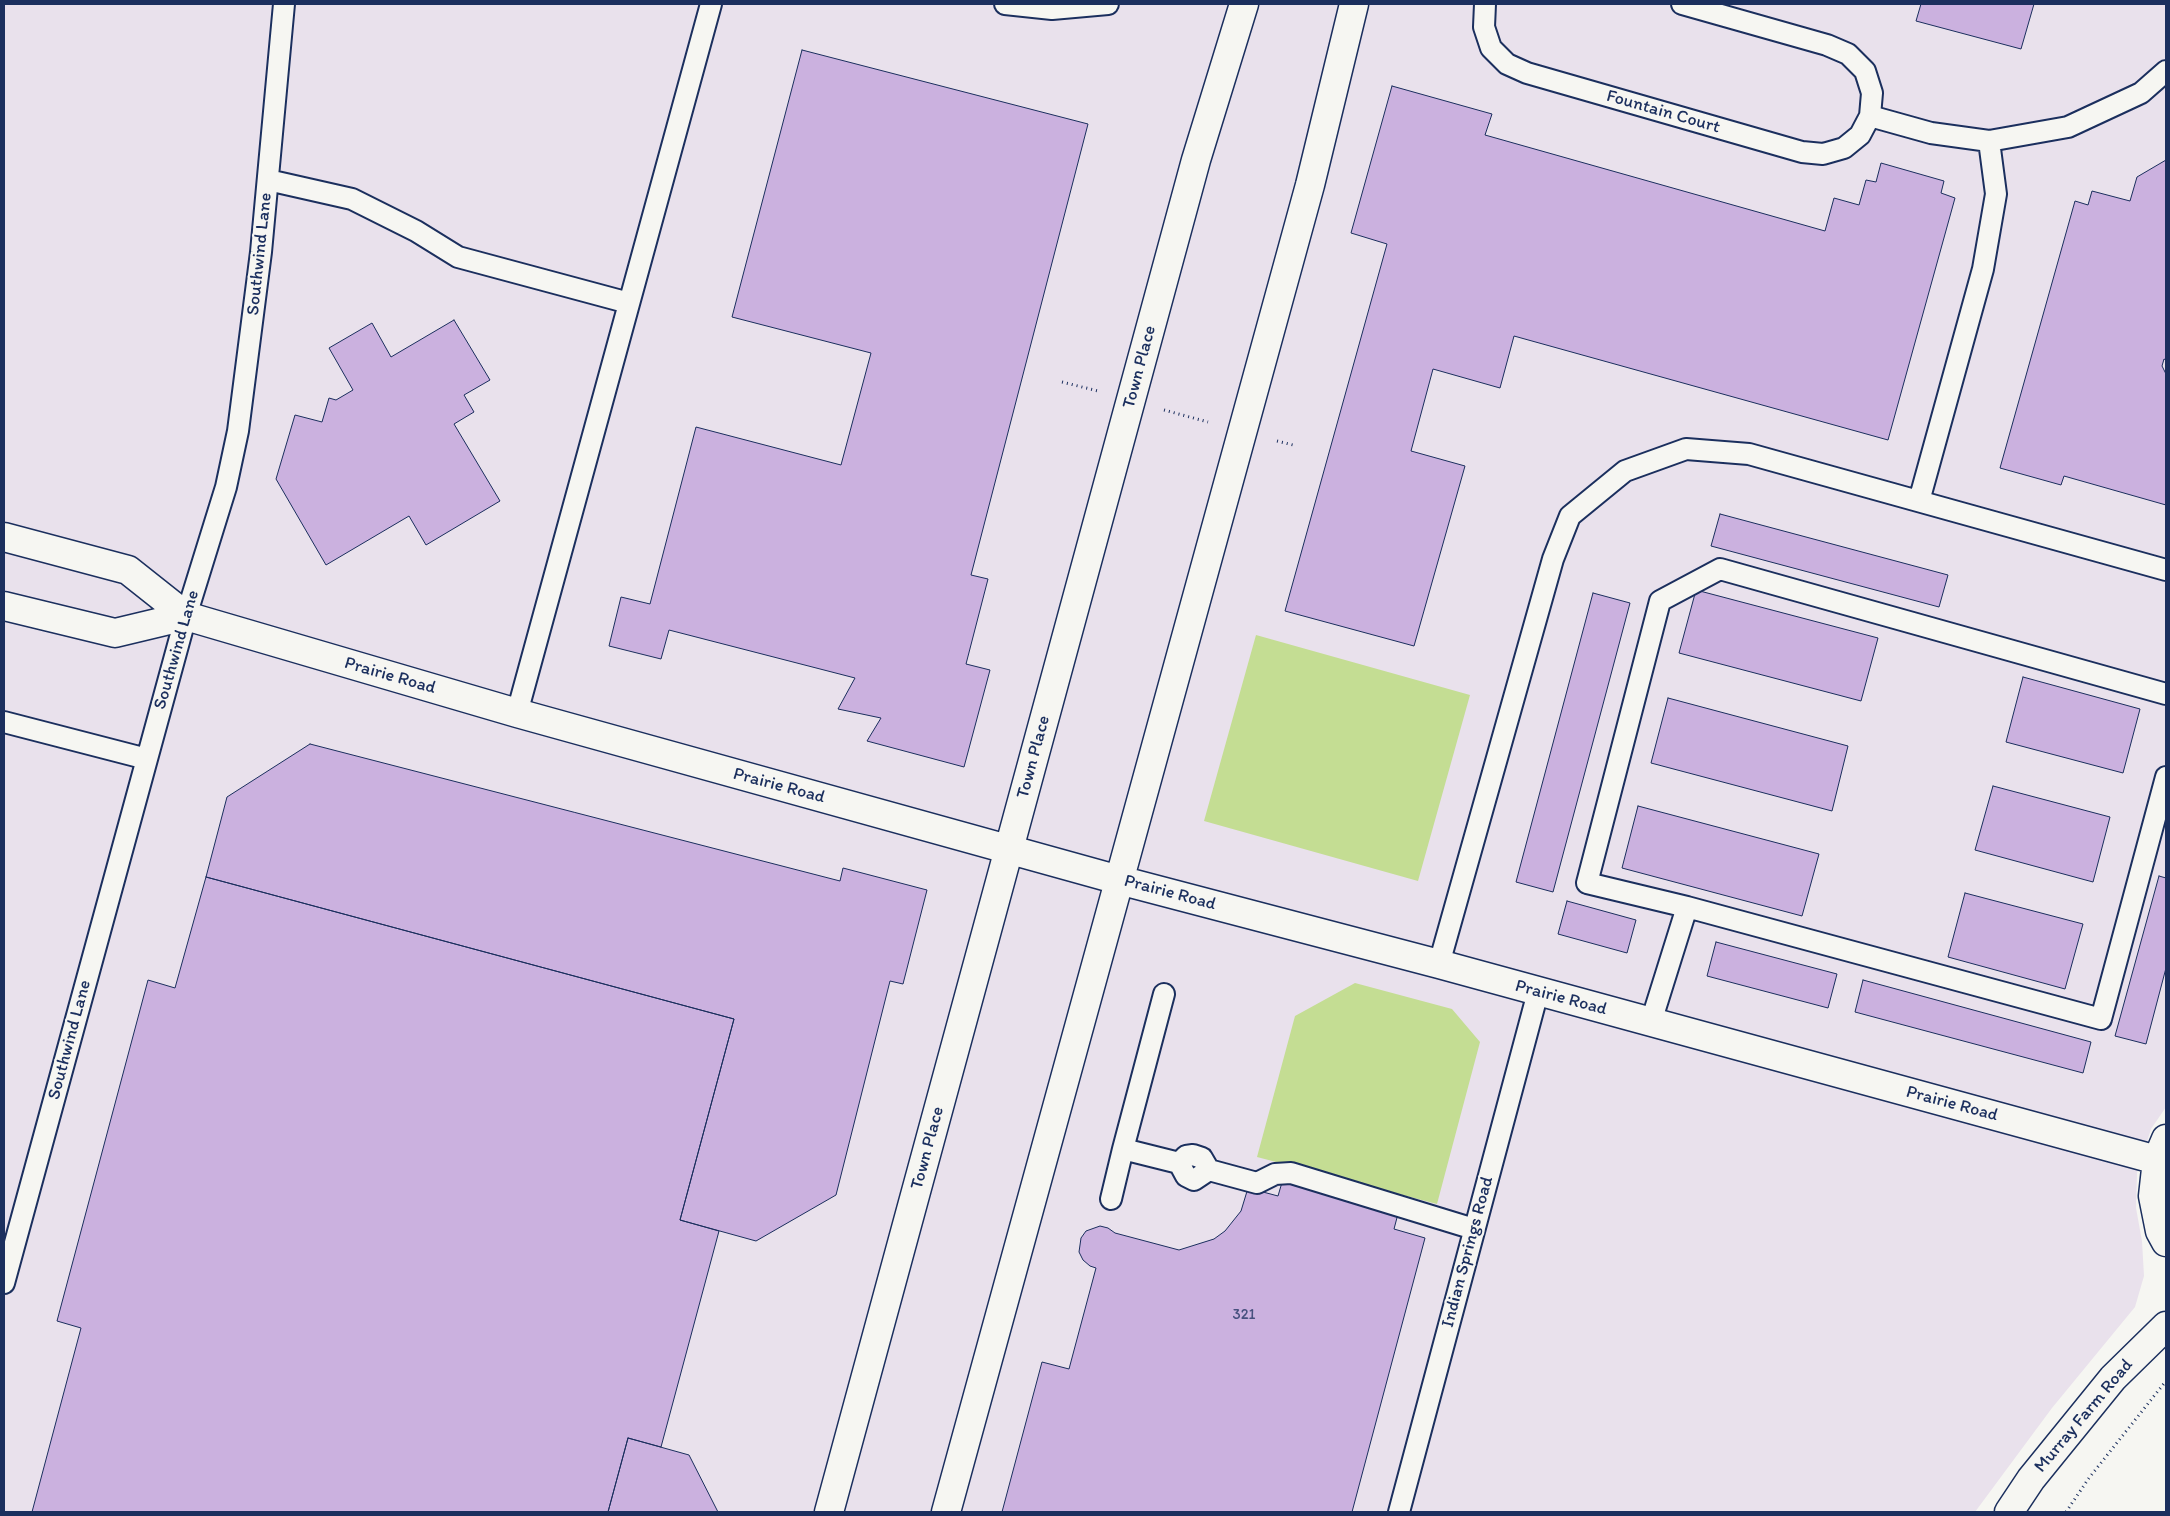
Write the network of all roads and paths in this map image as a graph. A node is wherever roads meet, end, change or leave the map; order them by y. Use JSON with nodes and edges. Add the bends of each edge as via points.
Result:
{"nodes":[{"id":1,"x":284,"y":4,"type":"edge"},
{"id":2,"x":711,"y":4,"type":"edge"},
{"id":3,"x":1005,"y":4,"type":"edge"},
{"id":4,"x":1108,"y":4,"type":"edge"},
{"id":5,"x":1244,"y":4,"type":"edge"},
{"id":6,"x":1354,"y":4,"type":"edge"},
{"id":7,"x":1483,"y":4,"type":"edge"},
{"id":8,"x":1682,"y":4,"type":"edge"},
{"id":9,"x":2166,"y":71,"type":"edge"},
{"id":10,"x":1870,"y":116,"type":"junction"},
{"id":11,"x":1990,"y":141,"type":"junction"},
{"id":12,"x":268,"y":180,"type":"junction"},
{"id":13,"x":629,"y":303,"type":"junction"},
{"id":14,"x":1062,"y":382,"type":"dead end"},
{"id":15,"x":1131,"y":401,"type":"junction"},
{"id":16,"x":1242,"y":432,"type":"junction"},
{"id":17,"x":1293,"y":445,"type":"dead end"},
{"id":18,"x":1919,"y":501,"type":"junction"},
{"id":19,"x":4,"y":537,"type":"edge"},
{"id":20,"x":2166,"y":570,"type":"edge"},
{"id":21,"x":4,"y":606,"type":"edge"},
{"id":22,"x":186,"y":616,"type":"junction"},
{"id":23,"x":2166,"y":694,"type":"edge"},
{"id":24,"x":517,"y":713,"type":"junction"},
{"id":25,"x":4,"y":722,"type":"edge"},
{"id":26,"x":147,"y":758,"type":"junction"},
{"id":27,"x":2166,"y":777,"type":"edge"},
{"id":28,"x":1009,"y":849,"type":"junction"},
{"id":29,"x":1119,"y":880,"type":"junction"},
{"id":30,"x":1687,"y":907,"type":"junction"},
{"id":31,"x":1439,"y":964,"type":"junction"},
{"id":32,"x":1538,"y":992,"type":"junction"},
{"id":33,"x":1164,"y":994,"type":"dead end"},
{"id":34,"x":1651,"y":1022,"type":"junction"},
{"id":35,"x":1123,"y":1149,"type":"junction"},
{"id":36,"x":2162,"y":1150,"type":"edge"},
{"id":37,"x":1111,"y":1199,"type":"dead end"},
{"id":38,"x":1474,"y":1230,"type":"junction"},
{"id":39,"x":2166,"y":1242,"type":"edge"},
{"id":40,"x":4,"y":1283,"type":"edge"},
{"id":41,"x":2166,"y":1326,"type":"edge"},
{"id":42,"x":2166,"y":1381,"type":"edge"},
{"id":43,"x":829,"y":1512,"type":"edge"},
{"id":44,"x":946,"y":1512,"type":"edge"},
{"id":45,"x":1399,"y":1512,"type":"edge"},
{"id":46,"x":2009,"y":1512,"type":"edge"},
{"id":47,"x":2066,"y":1512,"type":"edge"}],
"edges":[{"from":1,"to":12,"type":"lane","name":"Southwind Lane"},
{"from":2,"to":13,"type":"lane"},
{"from":3,"to":4,"type":"lane","via":[[1052,9]]},
{"from":5,"to":15,"type":"street","name":"Town Place","via":[[1196,160]]},
{"from":6,"to":16,"type":"street","via":[[1310,185]]},
{"from":7,"to":10,"type":"lane","name":"Fountain Court","via":[[1484,27],[1492,48],[1507,64],[1527,73],[1802,152],[1823,154],[1844,148],[1860,135]]},
{"from":8,"to":10,"type":"lane","name":"Fountain Court","via":[[1827,45],[1848,54],[1864,71],[1872,93]]},
{"from":9,"to":11,"type":"lane","via":[[2141,92],[2068,126]]},
{"from":10,"to":11,"type":"lane","via":[[1931,133]]},
{"from":11,"to":18,"type":"lane","via":[[1996,194],[1983,269]]},
{"from":12,"to":13,"type":"lane","via":[[352,200],[416,231],[458,257]]},
{"from":12,"to":22,"type":"lane","name":"Southwind Lane","via":[[238,430],[226,487]]},
{"from":13,"to":24,"type":"lane"},
{"from":14,"to":15,"type":"path"},
{"from":15,"to":16,"type":"path"},
{"from":15,"to":28,"type":"street","name":"Town Place"},
{"from":16,"to":17,"type":"path"},
{"from":16,"to":29,"type":"street"},
{"from":18,"to":20,"type":"lane"},
{"from":18,"to":31,"type":"lane","via":[[1749,454],[1686,449],[1624,471],[1570,516],[1550,568]]},
{"from":19,"to":22,"type":"street","name":"Prairie Road","via":[[128,570]]},
{"from":21,"to":22,"type":"street","name":"Prairie Road","via":[[115,633]]},
{"from":22,"to":24,"type":"street","name":"Prairie Road"},
{"from":22,"to":26,"type":"lane","name":"Southwind Lane"},
{"from":23,"to":30,"type":"lane","via":[[1720,569],[1660,601],[1588,883]]},
{"from":24,"to":28,"type":"street","name":"Prairie Road"},
{"from":25,"to":26,"type":"lane"},
{"from":26,"to":40,"type":"lane","name":"Southwind Lane"},
{"from":27,"to":30,"type":"lane","via":[[2102,1018]]},
{"from":28,"to":29,"type":"street","name":"Prairie Road"},
{"from":28,"to":43,"type":"street","name":"Town Place"},
{"from":29,"to":31,"type":"street","name":"Prairie Road"},
{"from":29,"to":44,"type":"street"},
{"from":30,"to":34,"type":"lane"},
{"from":31,"to":32,"type":"street","name":"Prairie Road"},
{"from":32,"to":34,"type":"street","name":"Prairie Road"},
{"from":32,"to":38,"type":"lane","name":"Indian Springs Road"},
{"from":33,"to":35,"type":"lane"},
{"from":34,"to":36,"type":"street","name":"Prairie Road"},
{"from":35,"to":37,"type":"lane"},
{"from":35,"to":38,"type":"lane","via":[[1179,1163],[1186,1156],[1193,1155],[1202,1158],[1209,1170],[1257,1183],[1275,1174],[1291,1173]]},
{"from":36,"to":39,"type":"street","via":[[2153,1196],[2160,1231]]},
{"from":38,"to":45,"type":"lane","name":"Indian Springs Road"},
{"from":41,"to":46,"type":"street","name":"Murray Farm Road","via":[[2113,1378],[2031,1478]]},
{"from":42,"to":47,"type":"path"}]}
